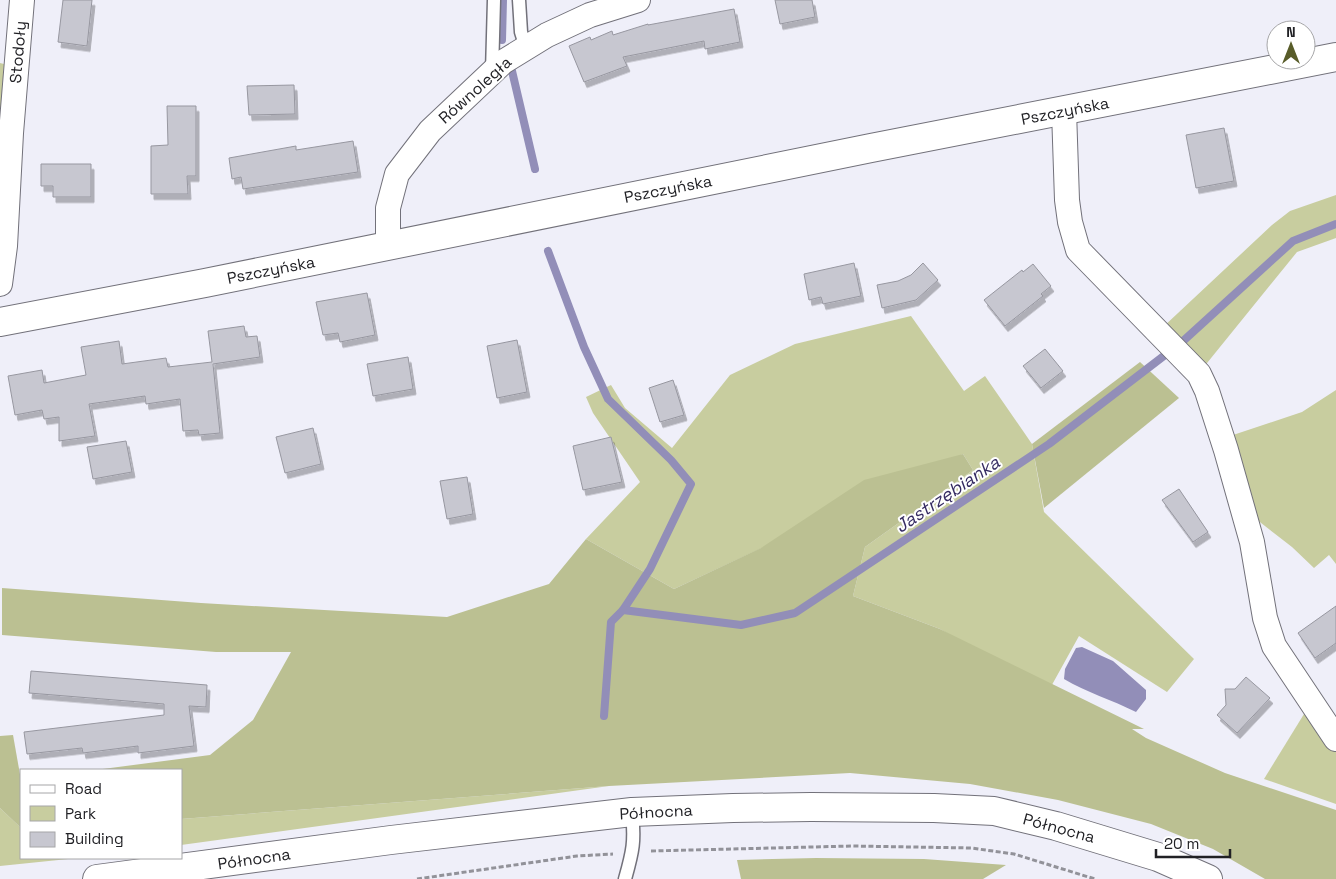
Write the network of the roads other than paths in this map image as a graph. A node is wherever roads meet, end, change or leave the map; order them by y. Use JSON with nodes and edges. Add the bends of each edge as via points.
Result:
{"nodes":[{"id":1,"x":22,"y":0,"type":"edge"},
{"id":2,"x":494,"y":0,"type":"edge"},
{"id":3,"x":519,"y":0,"type":"edge"},
{"id":4,"x":638,"y":0,"type":"edge"},
{"id":5,"x":526,"y":48,"type":"junction"},
{"id":6,"x":1336,"y":57,"type":"edge"},
{"id":7,"x":492,"y":72,"type":"junction"},
{"id":8,"x":1064,"y":111,"type":"junction"},
{"id":9,"x":388,"y":246,"type":"junction"},
{"id":10,"x":0,"y":284,"type":"edge"},
{"id":11,"x":1,"y":319,"type":"edge"},
{"id":12,"x":1336,"y":739,"type":"edge"},
{"id":13,"x":632,"y":812,"type":"junction"},
{"id":14,"x":205,"y":872,"type":"edge"},
{"id":15,"x":97,"y":879,"type":"edge"},
{"id":16,"x":625,"y":879,"type":"edge"},
{"id":17,"x":1208,"y":879,"type":"edge"}],
"edges":[{"from":1,"to":10,"type":"street","name":"Stodoły"},
{"from":2,"to":7,"type":"lane"},
{"from":3,"to":5,"type":"lane","via":[[521,32]]},
{"from":4,"to":5,"type":"street","name":"Równoległa","via":[[590,15]]},
{"from":5,"to":7,"type":"street","name":"Równoległa"},
{"from":6,"to":8,"type":"street","name":"Pszczyńska"},
{"from":7,"to":9,"type":"street","name":"Równoległa","via":[[430,131],[397,174],[388,208]]},
{"from":8,"to":9,"type":"street","name":"Pszczyńska"},
{"from":8,"to":12,"type":"street","via":[[1067,200],[1078,250],[1199,374],[1208,391],[1252,542],[1265,618],[1274,646]]},
{"from":9,"to":11,"type":"street","name":"Pszczyńska"},
{"from":13,"to":14,"type":"street","name":"Północna","via":[[391,840]]},
{"from":13,"to":16,"type":"lane","via":[[634,837]]},
{"from":13,"to":17,"type":"street","name":"Północna","via":[[811,807],[994,811],[1158,857]]},
{"from":14,"to":15,"type":"street","name":"Północna"}]}
